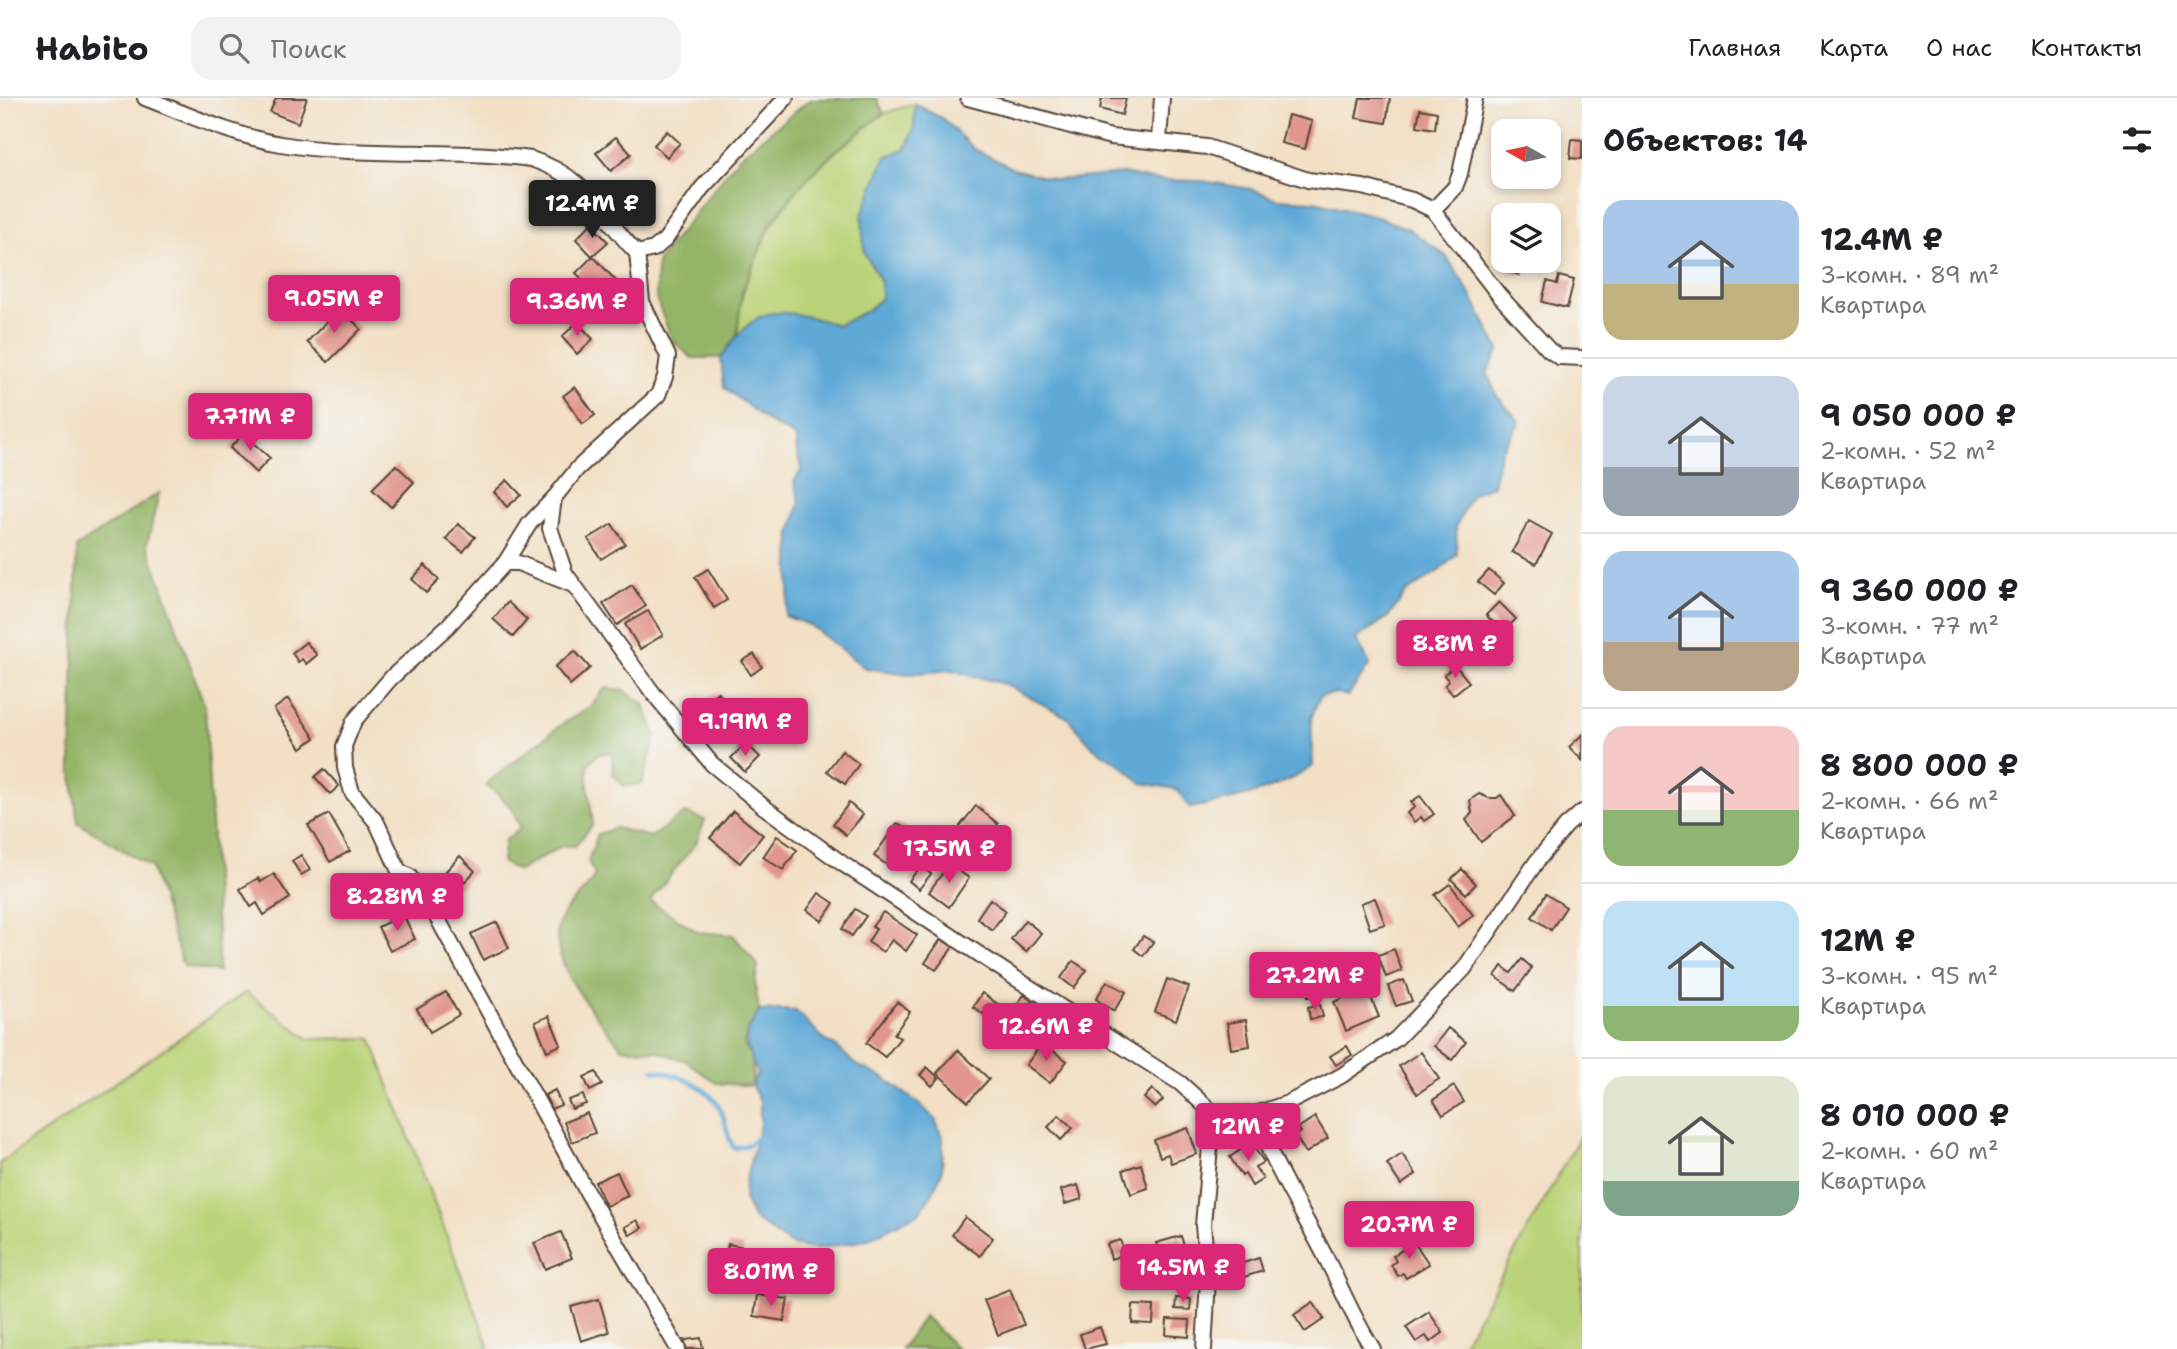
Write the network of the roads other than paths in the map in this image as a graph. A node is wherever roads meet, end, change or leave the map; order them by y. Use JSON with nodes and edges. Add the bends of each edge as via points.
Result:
{"nodes":[{"id":1,"x":145,"y":98,"type":"edge"},
{"id":2,"x":786,"y":98,"type":"edge"},
{"id":3,"x":968,"y":98,"type":"edge"},
{"id":4,"x":1162,"y":98,"type":"edge"},
{"id":5,"x":1475,"y":98,"type":"edge"},
{"id":6,"x":1159,"y":140,"type":"junction"},
{"id":7,"x":1433,"y":210,"type":"junction"},
{"id":8,"x":637,"y":253,"type":"junction"},
{"id":9,"x":1582,"y":358,"type":"edge"},
{"id":10,"x":554,"y":498,"type":"junction"},
{"id":11,"x":505,"y":562,"type":"junction"},
{"id":12,"x":574,"y":586,"type":"junction"},
{"id":13,"x":1582,"y":812,"type":"edge"},
{"id":14,"x":1213,"y":1113,"type":"junction"},
{"id":15,"x":1255,"y":1114,"type":"junction"},
{"id":16,"x":678,"y":1349,"type":"edge"},
{"id":17,"x":1204,"y":1349,"type":"edge"},
{"id":18,"x":1373,"y":1349,"type":"edge"}],
"edges":[{"from":1,"to":8,"type":"street","via":[[280,144],[531,159],[549,164],[595,199]]},
{"from":2,"to":8,"type":"street","via":[[702,188],[665,240],[654,249]]},
{"from":3,"to":6,"type":"street","via":[[1111,137]]},
{"from":4,"to":6,"type":"street"},
{"from":5,"to":7,"type":"street","via":[[1460,174],[1455,187]]},
{"from":6,"to":7,"type":"street","via":[[1207,147],[1308,180],[1389,193]]},
{"from":7,"to":9,"type":"street","via":[[1549,350],[1559,357]]},
{"from":8,"to":10,"type":"street","via":[[642,302],[668,356],[665,377],[658,395],[578,468]]},
{"from":10,"to":11,"type":"street","via":[[530,523]]},
{"from":10,"to":12,"type":"street","via":[[550,528]]},
{"from":11,"to":12,"type":"street"},
{"from":11,"to":16,"type":"street","via":[[354,721],[344,746],[345,768],[352,792],[377,823],[399,871],[409,876],[428,901]]},
{"from":12,"to":14,"type":"street","via":[[712,764],[764,807],[1023,984],[1180,1083]]},
{"from":13,"to":15,"type":"street","via":[[1536,861],[1464,969],[1396,1039],[1341,1076],[1288,1104]]},
{"from":14,"to":15,"type":"street"},
{"from":14,"to":17,"type":"street","via":[[1203,1225],[1208,1279]]},
{"from":15,"to":18,"type":"street","via":[[1264,1141]]}]}
